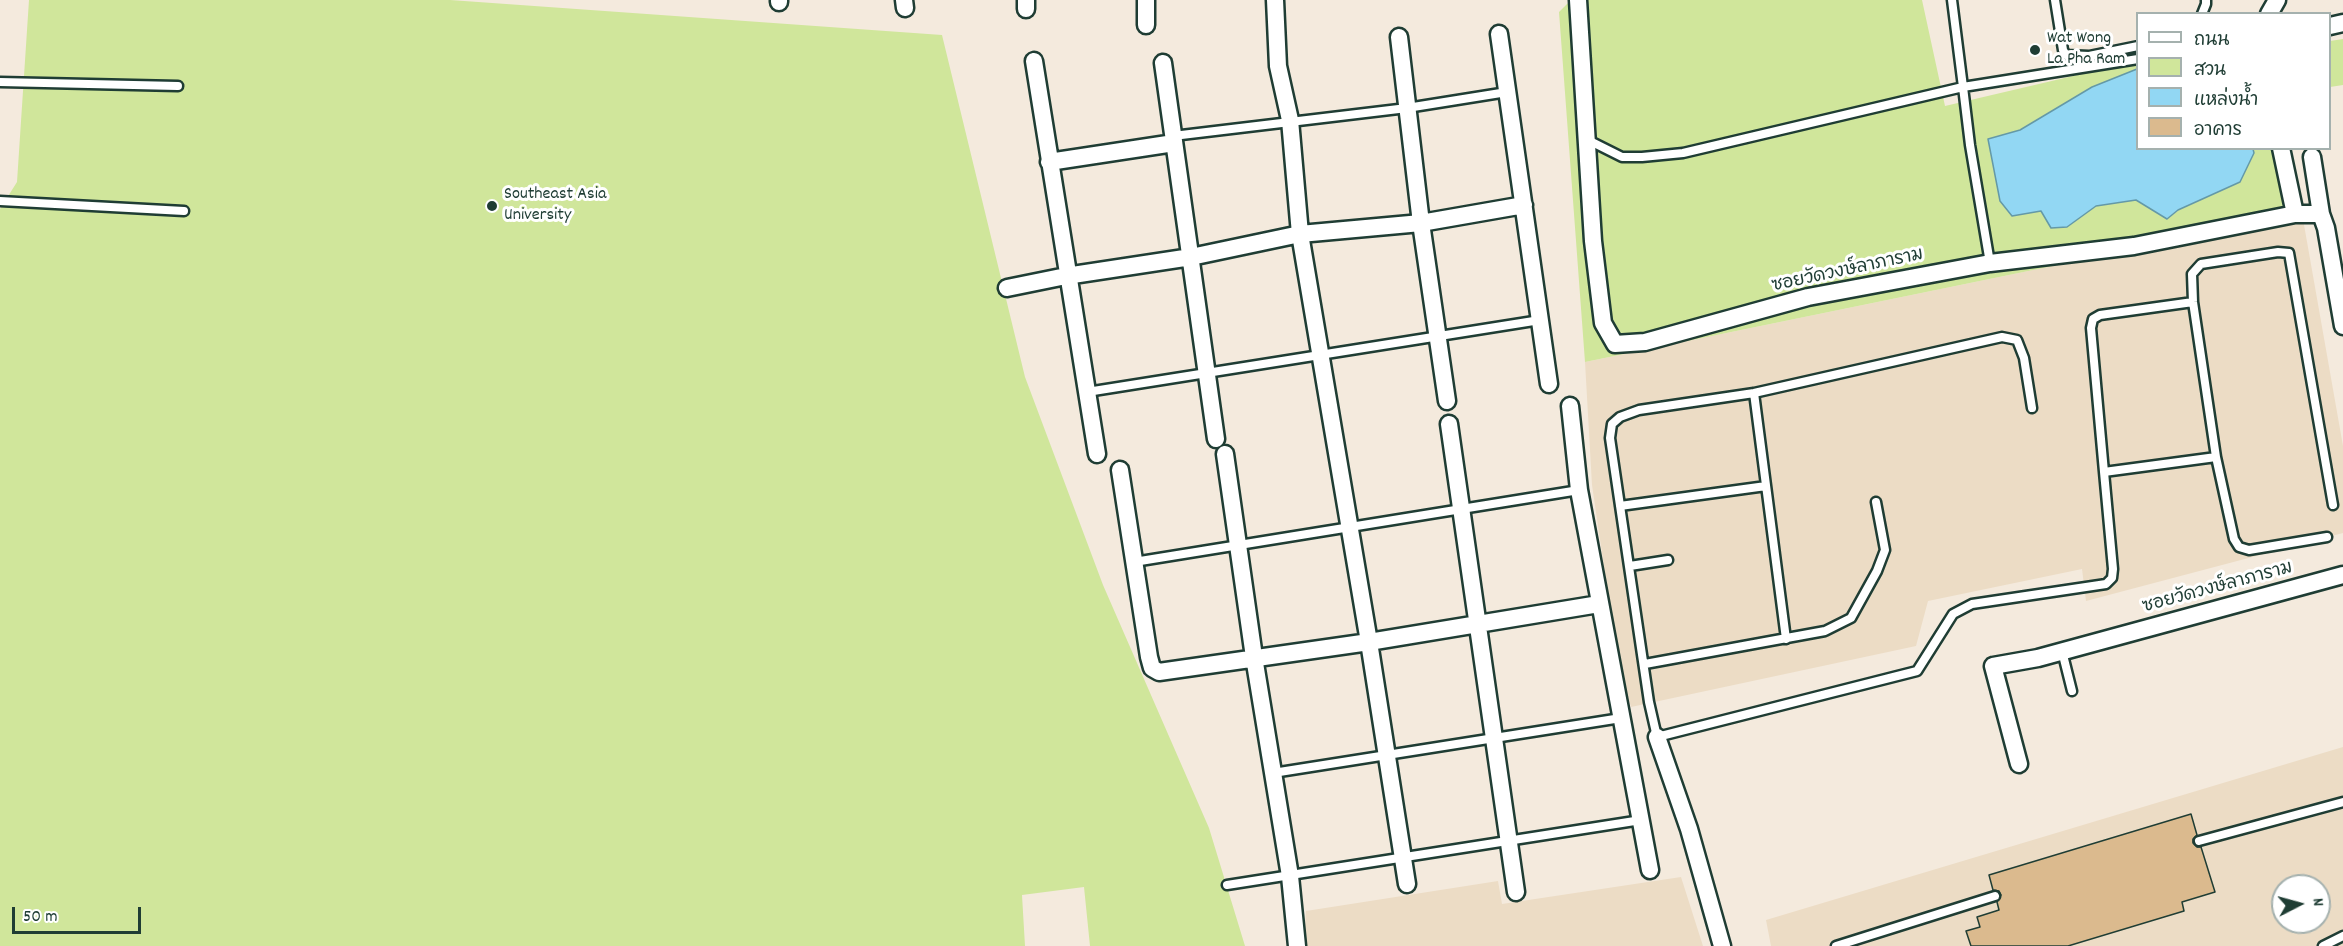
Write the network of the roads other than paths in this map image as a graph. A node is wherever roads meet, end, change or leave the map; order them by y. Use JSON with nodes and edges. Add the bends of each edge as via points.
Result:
{"nodes":[{"id":1,"x":1146,"y":0,"type":"edge"},
{"id":2,"x":1275,"y":0,"type":"edge"},
{"id":3,"x":1578,"y":0,"type":"edge"},
{"id":4,"x":1952,"y":0,"type":"edge"},
{"id":5,"x":2055,"y":0,"type":"edge"},
{"id":6,"x":1146,"y":25,"type":"dead end"},
{"id":7,"x":1498,"y":34,"type":"dead end"},
{"id":8,"x":1399,"y":37,"type":"dead end"},
{"id":9,"x":2136,"y":46,"type":"edge"},
{"id":10,"x":2136,"y":59,"type":"edge"},
{"id":11,"x":1034,"y":61,"type":"dead end"},
{"id":12,"x":1163,"y":63,"type":"dead end"},
{"id":13,"x":0,"y":82,"type":"edge"},
{"id":14,"x":178,"y":86,"type":"dead end"},
{"id":15,"x":1963,"y":87,"type":"junction"},
{"id":16,"x":1507,"y":92,"type":"junction"},
{"id":17,"x":1407,"y":108,"type":"junction"},
{"id":18,"x":1290,"y":120,"type":"junction"},
{"id":19,"x":1174,"y":140,"type":"junction"},
{"id":20,"x":1588,"y":140,"type":"junction"},
{"id":21,"x":2281,"y":150,"type":"edge"},
{"id":22,"x":2312,"y":156,"type":"dead end"},
{"id":23,"x":1049,"y":162,"type":"junction"},
{"id":24,"x":0,"y":201,"type":"edge"},
{"id":25,"x":1524,"y":205,"type":"junction"},
{"id":26,"x":184,"y":210,"type":"dead end"},
{"id":27,"x":2295,"y":214,"type":"junction"},
{"id":28,"x":2320,"y":214,"type":"junction"},
{"id":29,"x":1421,"y":223,"type":"junction"},
{"id":30,"x":1300,"y":234,"type":"junction"},
{"id":31,"x":1191,"y":257,"type":"junction"},
{"id":32,"x":1990,"y":263,"type":"junction"},
{"id":33,"x":1066,"y":276,"type":"junction"},
{"id":34,"x":1007,"y":288,"type":"dead end"},
{"id":35,"x":2193,"y":302,"type":"junction"},
{"id":36,"x":1539,"y":320,"type":"junction"},
{"id":37,"x":2343,"y":326,"type":"edge"},
{"id":38,"x":1437,"y":336,"type":"junction"},
{"id":39,"x":1320,"y":354,"type":"junction"},
{"id":40,"x":1207,"y":373,"type":"junction"},
{"id":41,"x":1548,"y":384,"type":"dead end"},
{"id":42,"x":1086,"y":392,"type":"junction"},
{"id":43,"x":1754,"y":393,"type":"junction"},
{"id":44,"x":1447,"y":401,"type":"dead end"},
{"id":45,"x":1570,"y":406,"type":"dead end"},
{"id":46,"x":2032,"y":408,"type":"dead end"},
{"id":47,"x":1449,"y":424,"type":"dead end"},
{"id":48,"x":1097,"y":454,"type":"dead end"},
{"id":49,"x":2217,"y":457,"type":"junction"},
{"id":50,"x":1120,"y":470,"type":"dead end"},
{"id":51,"x":2104,"y":472,"type":"junction"},
{"id":52,"x":1766,"y":486,"type":"junction"},
{"id":53,"x":1579,"y":490,"type":"junction"},
{"id":54,"x":1876,"y":502,"type":"dead end"},
{"id":55,"x":2333,"y":505,"type":"dead end"},
{"id":56,"x":1620,"y":506,"type":"junction"},
{"id":57,"x":1462,"y":509,"type":"junction"},
{"id":58,"x":1349,"y":526,"type":"junction"},
{"id":59,"x":2327,"y":537,"type":"dead end"},
{"id":60,"x":1238,"y":546,"type":"junction"},
{"id":61,"x":1668,"y":560,"type":"dead end"},
{"id":62,"x":1134,"y":562,"type":"junction"},
{"id":63,"x":1629,"y":566,"type":"junction"},
{"id":64,"x":2343,"y":575,"type":"edge"},
{"id":65,"x":1599,"y":604,"type":"junction"},
{"id":66,"x":1478,"y":623,"type":"junction"},
{"id":67,"x":1785,"y":639,"type":"junction"},
{"id":68,"x":1369,"y":642,"type":"junction"},
{"id":69,"x":2062,"y":651,"type":"junction"},
{"id":70,"x":1254,"y":657,"type":"junction"},
{"id":71,"x":1645,"y":664,"type":"junction"},
{"id":72,"x":2072,"y":691,"type":"dead end"},
{"id":73,"x":1621,"y":718,"type":"junction"},
{"id":74,"x":1495,"y":737,"type":"junction"},
{"id":75,"x":1657,"y":737,"type":"junction"},
{"id":76,"x":1387,"y":756,"type":"junction"},
{"id":77,"x":2019,"y":764,"type":"dead end"},
{"id":78,"x":1273,"y":773,"type":"junction"},
{"id":79,"x":2343,"y":802,"type":"edge"},
{"id":80,"x":1641,"y":820,"type":"junction"},
{"id":81,"x":1509,"y":841,"type":"junction"},
{"id":82,"x":2199,"y":841,"type":"dead end"},
{"id":83,"x":1403,"y":856,"type":"junction"},
{"id":84,"x":1650,"y":870,"type":"dead end"},
{"id":85,"x":1290,"y":876,"type":"junction"},
{"id":86,"x":1407,"y":884,"type":"dead end"},
{"id":87,"x":1227,"y":885,"type":"dead end"},
{"id":88,"x":1516,"y":892,"type":"dead end"},
{"id":89,"x":1995,"y":896,"type":"dead end"},
{"id":90,"x":2343,"y":936,"type":"edge"},
{"id":91,"x":1297,"y":946,"type":"edge"},
{"id":92,"x":1722,"y":946,"type":"edge"},
{"id":93,"x":1836,"y":946,"type":"edge"},
{"id":94,"x":2323,"y":946,"type":"edge"}],
"edges":[{"from":1,"to":6,"type":"street"},
{"from":2,"to":18,"type":"street","via":[[1278,66]]},
{"from":3,"to":20,"type":"street","name":"ซอยวัดวงษ์ลาภาราม"},
{"from":4,"to":15,"type":"lane"},
{"from":5,"to":9,"type":"lane","via":[[2066,55],[2089,56]]},
{"from":7,"to":16,"type":"street"},
{"from":8,"to":17,"type":"street"},
{"from":10,"to":15,"type":"lane"},
{"from":11,"to":23,"type":"street"},
{"from":12,"to":19,"type":"street"},
{"from":13,"to":14,"type":"lane"},
{"from":15,"to":20,"type":"lane","via":[[1683,153],[1622,157]]},
{"from":15,"to":32,"type":"lane"},
{"from":16,"to":17,"type":"lane"},
{"from":16,"to":25,"type":"street"},
{"from":17,"to":18,"type":"lane"},
{"from":17,"to":29,"type":"street"},
{"from":18,"to":19,"type":"lane"},
{"from":18,"to":30,"type":"street"},
{"from":19,"to":23,"type":"street"},
{"from":19,"to":31,"type":"street"},
{"from":20,"to":32,"type":"street","name":"ซอยวัดวงษ์ลาภาราม","via":[[1593,241],[1603,323],[1615,344],[1645,342],[1808,297]]},
{"from":21,"to":27,"type":"street"},
{"from":22,"to":28,"type":"street"},
{"from":23,"to":33,"type":"street"},
{"from":24,"to":26,"type":"lane"},
{"from":25,"to":29,"type":"street"},
{"from":25,"to":36,"type":"street"},
{"from":27,"to":28,"type":"street","name":"ซอยวัดวงษ์ลาภาราม"},
{"from":27,"to":32,"type":"street","name":"ซอยวัดวงษ์ลาภาราม","via":[[2134,246]]},
{"from":28,"to":37,"type":"street","via":[[2326,228]]},
{"from":29,"to":30,"type":"street"},
{"from":29,"to":38,"type":"street"},
{"from":30,"to":31,"type":"street"},
{"from":30,"to":39,"type":"street"},
{"from":31,"to":33,"type":"street"},
{"from":31,"to":40,"type":"street"},
{"from":33,"to":34,"type":"street"},
{"from":33,"to":42,"type":"street"},
{"from":35,"to":49,"type":"lane"},
{"from":35,"to":51,"type":"lane","via":[[2093,319]]},
{"from":35,"to":55,"type":"lane","via":[[2192,274],[2201,264],[2277,252],[2289,254]]},
{"from":36,"to":38,"type":"lane"},
{"from":36,"to":41,"type":"street"},
{"from":38,"to":39,"type":"lane"},
{"from":38,"to":44,"type":"street"},
{"from":39,"to":40,"type":"lane"},
{"from":39,"to":58,"type":"street"},
{"from":40,"to":42,"type":"lane"},
{"from":40,"to":60,"type":"street"},
{"from":42,"to":48,"type":"street"},
{"from":43,"to":46,"type":"lane","via":[[2002,338],[2017,340]]},
{"from":43,"to":52,"type":"lane"},
{"from":43,"to":56,"type":"lane","via":[[1639,410],[1620,417],[1612,424],[1610,438]]},
{"from":45,"to":53,"type":"street"},
{"from":47,"to":57,"type":"street"},
{"from":49,"to":51,"type":"lane"},
{"from":49,"to":59,"type":"lane","via":[[2239,547],[2249,550]]},
{"from":50,"to":62,"type":"street"},
{"from":51,"to":75,"type":"lane","via":[[2113,569],[2106,584],[1972,604],[1953,614],[1917,670]]},
{"from":52,"to":56,"type":"lane"},
{"from":52,"to":67,"type":"lane"},
{"from":53,"to":57,"type":"lane"},
{"from":53,"to":65,"type":"street"},
{"from":54,"to":67,"type":"lane","via":[[1885,550],[1851,618],[1825,631]]},
{"from":56,"to":63,"type":"lane"},
{"from":57,"to":58,"type":"lane"},
{"from":57,"to":66,"type":"street"},
{"from":58,"to":60,"type":"lane"},
{"from":58,"to":68,"type":"street"},
{"from":60,"to":62,"type":"lane"},
{"from":60,"to":70,"type":"street"},
{"from":61,"to":63,"type":"lane"},
{"from":62,"to":70,"type":"street","via":[[1152,668],[1158,672]]},
{"from":63,"to":71,"type":"lane"},
{"from":64,"to":69,"type":"street","name":"ซอยวัดวงษ์ลาภาราม"},
{"from":65,"to":66,"type":"street"},
{"from":65,"to":73,"type":"street"},
{"from":66,"to":68,"type":"street"},
{"from":66,"to":74,"type":"street"},
{"from":67,"to":71,"type":"lane"},
{"from":68,"to":70,"type":"street"},
{"from":68,"to":76,"type":"street"},
{"from":69,"to":72,"type":"lane"},
{"from":69,"to":77,"type":"street","name":"ซอยวัดวงษ์ลาภาราม","via":[[1993,666]]},
{"from":70,"to":78,"type":"street"},
{"from":71,"to":75,"type":"lane"},
{"from":73,"to":74,"type":"lane"},
{"from":73,"to":80,"type":"street"},
{"from":74,"to":76,"type":"lane"},
{"from":74,"to":81,"type":"street"},
{"from":75,"to":92,"type":"street","via":[[1689,829]]},
{"from":76,"to":78,"type":"lane"},
{"from":76,"to":83,"type":"street"},
{"from":78,"to":85,"type":"street"},
{"from":79,"to":82,"type":"lane"},
{"from":80,"to":81,"type":"lane"},
{"from":80,"to":84,"type":"street"},
{"from":81,"to":83,"type":"lane"},
{"from":81,"to":88,"type":"street"},
{"from":83,"to":85,"type":"lane"},
{"from":83,"to":86,"type":"street"},
{"from":85,"to":87,"type":"lane"},
{"from":85,"to":91,"type":"street"},
{"from":89,"to":93,"type":"lane"},
{"from":90,"to":94,"type":"lane"}]}
